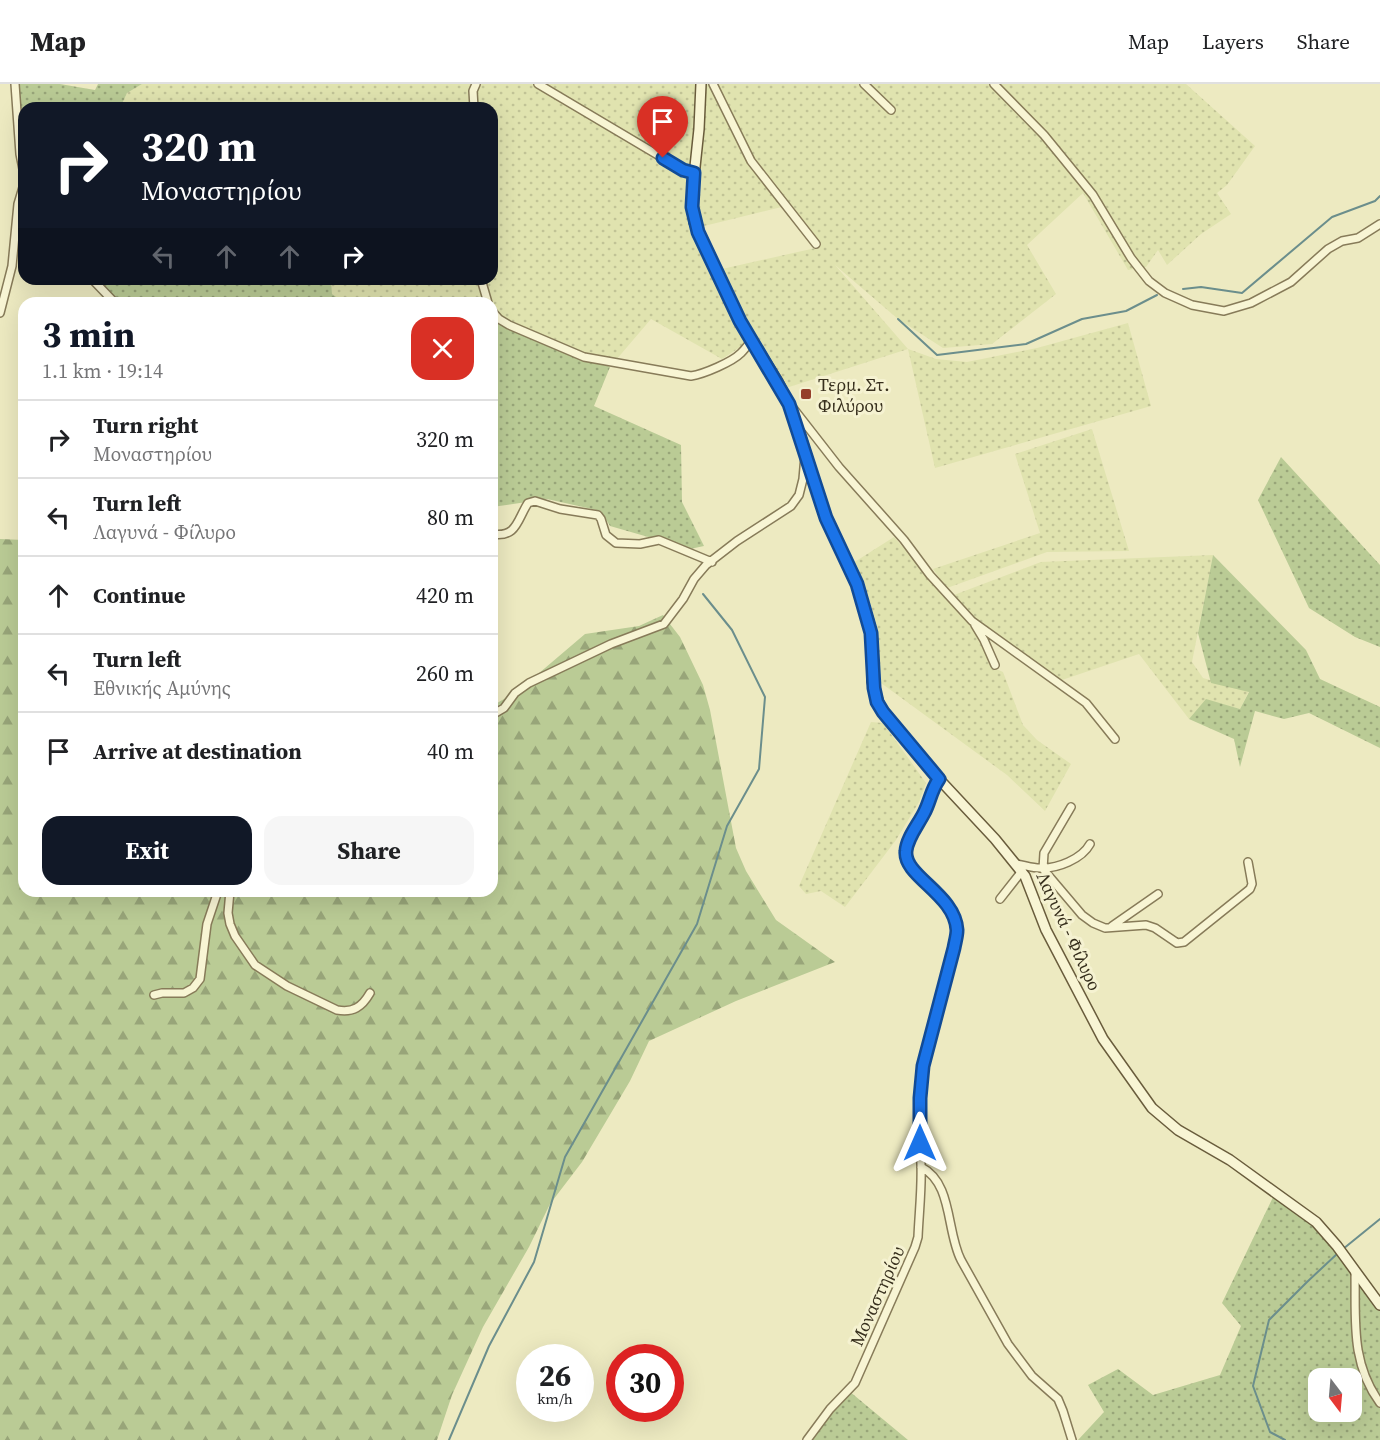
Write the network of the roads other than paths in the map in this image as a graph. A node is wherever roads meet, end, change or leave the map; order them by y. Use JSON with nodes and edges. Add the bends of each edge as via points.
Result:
{"nodes":[{"id":1,"x":15,"y":84,"type":"edge"},
{"id":2,"x":476,"y":84,"type":"edge"},
{"id":3,"x":538,"y":84,"type":"edge"},
{"id":4,"x":701,"y":84,"type":"edge"},
{"id":5,"x":713,"y":84,"type":"edge"},
{"id":6,"x":864,"y":84,"type":"edge"},
{"id":7,"x":994,"y":84,"type":"edge"},
{"id":8,"x":474,"y":102,"type":"edge"},
{"id":9,"x":891,"y":111,"type":"dead end"},
{"id":10,"x":18,"y":131,"type":"edge"},
{"id":11,"x":694,"y":173,"type":"junction"},
{"id":12,"x":18,"y":204,"type":"edge"},
{"id":13,"x":1380,"y":224,"type":"edge"},
{"id":14,"x":816,"y":244,"type":"dead end"},
{"id":15,"x":98,"y":285,"type":"edge"},
{"id":16,"x":109,"y":297,"type":"edge"},
{"id":17,"x":0,"y":313,"type":"edge"},
{"id":18,"x":498,"y":318,"type":"edge"},
{"id":19,"x":751,"y":341,"type":"junction"},
{"id":20,"x":789,"y":404,"type":"junction"},
{"id":21,"x":805,"y":450,"type":"junction"},
{"id":22,"x":498,"y":535,"type":"edge"},
{"id":23,"x":712,"y":562,"type":"junction"},
{"id":24,"x":972,"y":621,"type":"junction"},
{"id":25,"x":995,"y":665,"type":"dead end"},
{"id":26,"x":498,"y":712,"type":"edge"},
{"id":27,"x":1115,"y":739,"type":"dead end"},
{"id":28,"x":939,"y":779,"type":"junction"},
{"id":29,"x":1071,"y":807,"type":"dead end"},
{"id":30,"x":1090,"y":844,"type":"dead end"},
{"id":31,"x":1248,"y":862,"type":"dead end"},
{"id":32,"x":1019,"y":867,"type":"junction"},
{"id":33,"x":1043,"y":868,"type":"junction"},
{"id":34,"x":1158,"y":894,"type":"dead end"},
{"id":35,"x":216,"y":897,"type":"edge"},
{"id":36,"x":229,"y":897,"type":"edge"},
{"id":37,"x":1000,"y":899,"type":"dead end"},
{"id":38,"x":1110,"y":928,"type":"junction"},
{"id":39,"x":369,"y":993,"type":"dead end"},
{"id":40,"x":154,"y":995,"type":"dead end"},
{"id":41,"x":921,"y":1167,"type":"junction"},
{"id":42,"x":1355,"y":1272,"type":"junction"},
{"id":43,"x":1380,"y":1305,"type":"edge"},
{"id":44,"x":1380,"y":1402,"type":"edge"},
{"id":45,"x":807,"y":1440,"type":"edge"},
{"id":46,"x":1072,"y":1440,"type":"edge"}],
"edges":[{"from":1,"to":10,"type":"street"},
{"from":2,"to":8,"type":"street"},
{"from":3,"to":11,"type":"street"},
{"from":4,"to":11,"type":"street","name":"Λαγυνά - Φίλυρο"},
{"from":5,"to":14,"type":"street","via":[[751,161]]},
{"from":6,"to":9,"type":"street"},
{"from":7,"to":13,"type":"street","via":[[1044,135],[1093,195],[1149,281],[1192,305],[1224,311],[1251,303],[1291,282],[1328,249],[1358,238]]},
{"from":11,"to":19,"type":"street","name":"Λαγυνά - Φίλυρο","via":[[692,201],[696,228]]},
{"from":12,"to":17,"type":"street","via":[[12,266]]},
{"from":15,"to":16,"type":"street"},
{"from":18,"to":19,"type":"street","via":[[584,357],[691,376],[735,358]]},
{"from":19,"to":20,"type":"street","name":"Λαγυνά - Φίλυρο"},
{"from":20,"to":21,"type":"street","name":"Λαγυνά - Φίλυρο"},
{"from":20,"to":24,"type":"street"},
{"from":21,"to":23,"type":"street","via":[[803,479],[791,506]]},
{"from":21,"to":28,"type":"street","name":"Λαγυνά - Φίλυρο","via":[[826,518],[857,584],[869,622],[877,702]]},
{"from":22,"to":23,"type":"street","via":[[512,531],[528,503],[535,501],[598,515],[606,535],[616,543],[665,541]]},
{"from":23,"to":26,"type":"street","via":[[694,579],[664,624],[529,683]]},
{"from":24,"to":25,"type":"street"},
{"from":24,"to":27,"type":"street","via":[[1086,703]]},
{"from":28,"to":32,"type":"street","name":"Λαγυνά - Φίλυρο"},
{"from":28,"to":41,"type":"street","name":"Μοναστηρίου","via":[[906,854],[911,868],[946,903],[957,929],[923,1066]]},
{"from":29,"to":33,"type":"street","via":[[1044,853]]},
{"from":30,"to":33,"type":"street","via":[[1082,855]]},
{"from":31,"to":38,"type":"street","via":[[1250,889],[1184,942],[1177,943],[1146,925]]},
{"from":32,"to":33,"type":"street"},
{"from":32,"to":37,"type":"street"},
{"from":32,"to":42,"type":"street","name":"Λαγυνά - Φίλυρο","via":[[1030,884],[1051,940],[1103,1039],[1152,1108],[1178,1130],[1230,1160],[1316,1222]]},
{"from":33,"to":38,"type":"street","via":[[1082,915]]},
{"from":34,"to":38,"type":"street"},
{"from":35,"to":40,"type":"street","via":[[207,924],[200,979],[184,993]]},
{"from":36,"to":39,"type":"street","via":[[228,913],[235,936],[255,965],[271,977],[348,1012],[355,1010]]},
{"from":41,"to":45,"type":"street","name":"Μοναστηρίου","via":[[915,1247],[855,1383]]},
{"from":41,"to":46,"type":"street","via":[[940,1186],[961,1260],[1008,1344],[1032,1376],[1058,1399]]},
{"from":42,"to":43,"type":"street","name":"Λαγυνά - Φίλυρο"},
{"from":42,"to":44,"type":"street","via":[[1355,1332],[1361,1369]]}]}
